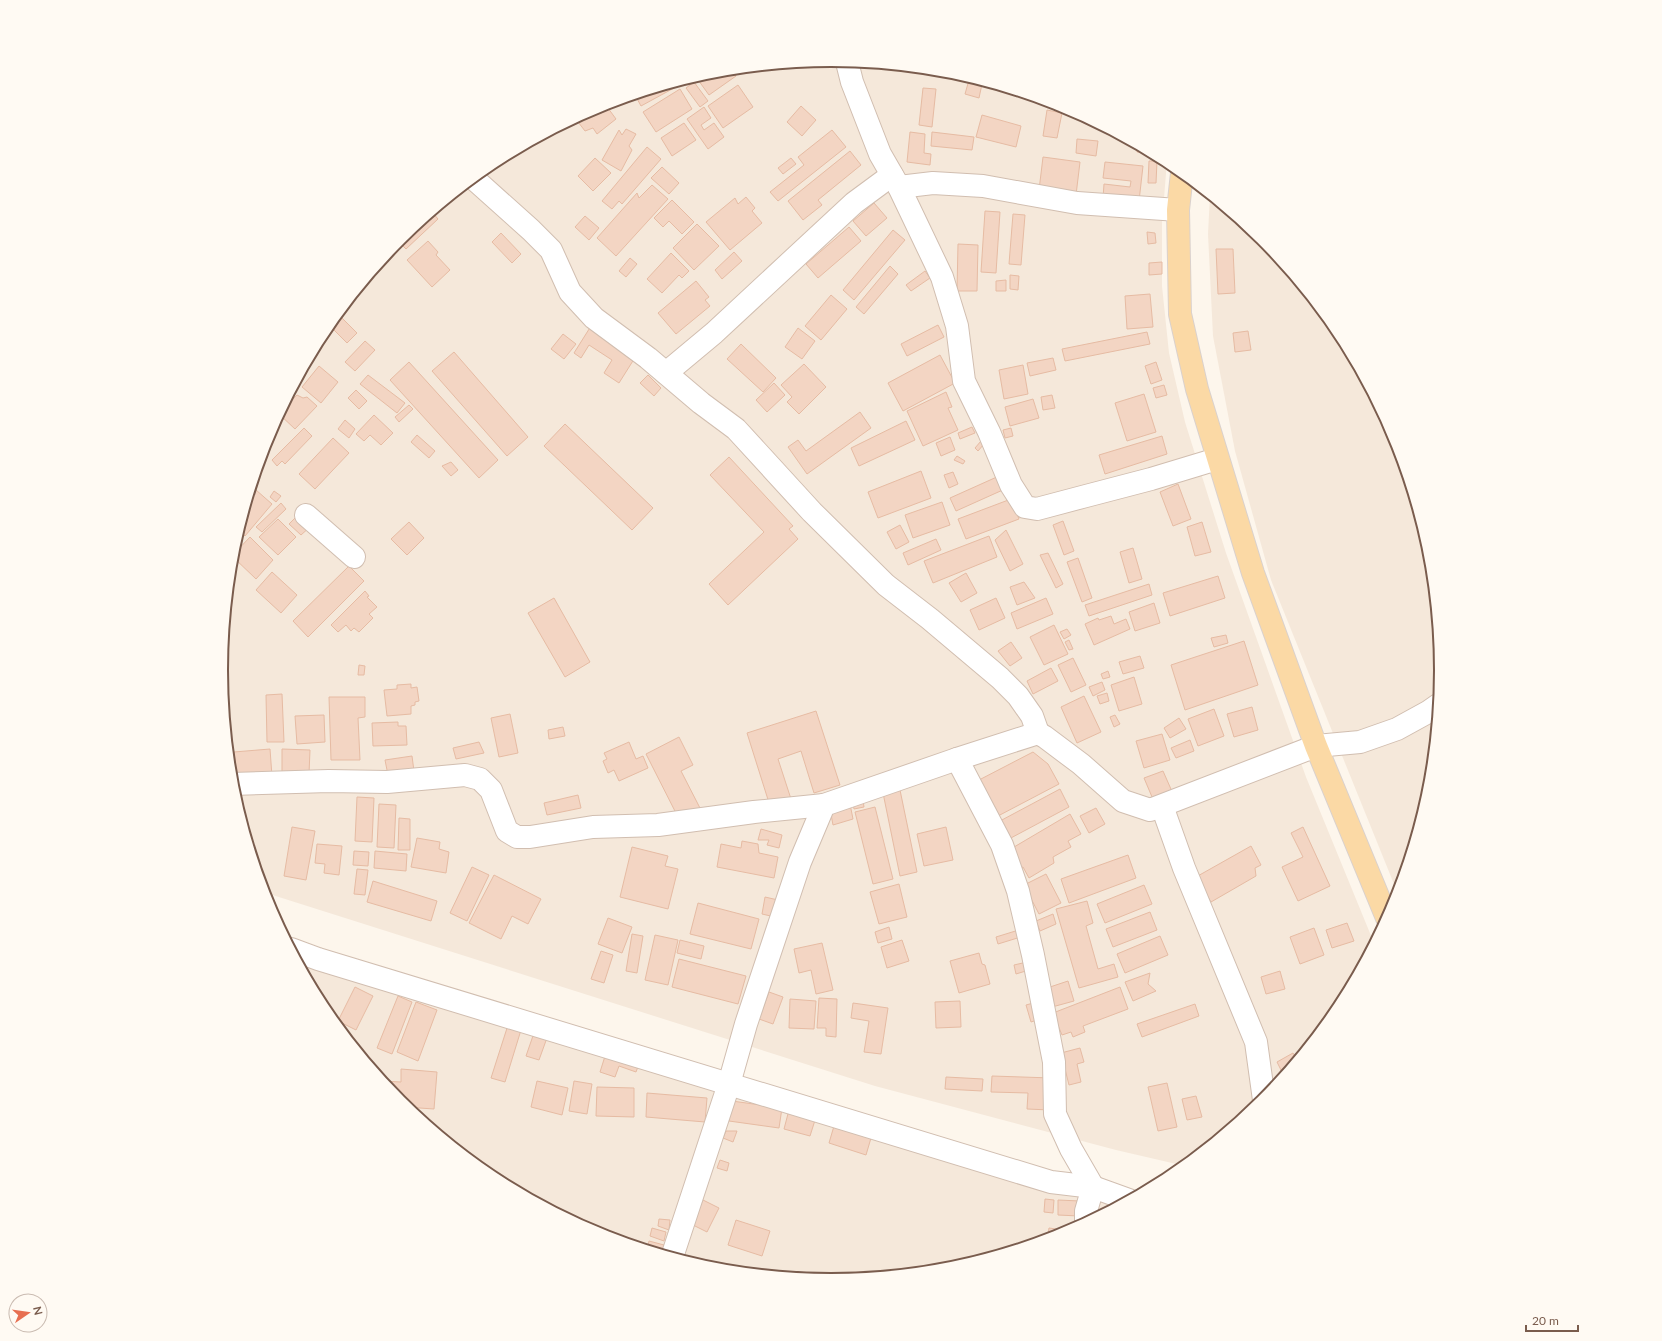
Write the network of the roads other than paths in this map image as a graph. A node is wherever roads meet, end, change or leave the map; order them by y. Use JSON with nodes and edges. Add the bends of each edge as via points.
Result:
{"nodes":[{"id":1,"x":848,"y":67,"type":"edge"},
{"id":2,"x":1181,"y":180,"type":"edge"},
{"id":3,"x":895,"y":181,"type":"junction"},
{"id":4,"x":478,"y":182,"type":"edge"},
{"id":5,"x":1178,"y":210,"type":"junction"},
{"id":6,"x":666,"y":373,"type":"junction"},
{"id":7,"x":1217,"y":459,"type":"junction"},
{"id":8,"x":306,"y":515,"type":"dead end"},
{"id":9,"x":354,"y":557,"type":"dead end"},
{"id":10,"x":1433,"y":708,"type":"edge"},
{"id":11,"x":1038,"y":733,"type":"junction"},
{"id":12,"x":1316,"y":746,"type":"junction"},
{"id":13,"x":957,"y":759,"type":"junction"},
{"id":14,"x":238,"y":784,"type":"edge"},
{"id":15,"x":824,"y":805,"type":"junction"},
{"id":16,"x":1162,"y":806,"type":"junction"},
{"id":17,"x":1384,"y":911,"type":"edge"},
{"id":18,"x":298,"y":952,"type":"edge"},
{"id":19,"x":729,"y":1084,"type":"junction"},
{"id":20,"x":1263,"y":1092,"type":"edge"},
{"id":21,"x":1093,"y":1186,"type":"junction"},
{"id":22,"x":1124,"y":1198,"type":"edge"},
{"id":23,"x":1086,"y":1217,"type":"edge"},
{"id":24,"x":673,"y":1253,"type":"edge"}],
"edges":[{"from":1,"to":3,"type":"street","via":[[880,154]]},
{"from":2,"to":5,"type":"main road"},
{"from":3,"to":5,"type":"street","via":[[983,186],[1077,203]]},
{"from":3,"to":6,"type":"street","via":[[854,203],[714,333]]},
{"from":3,"to":7,"type":"street","via":[[942,277],[956,326],[964,380],[1011,485],[1025,507],[1037,509]]},
{"from":4,"to":6,"type":"street","via":[[550,250],[570,292],[594,318]]},
{"from":5,"to":7,"type":"main road","via":[[1180,314],[1197,389]]},
{"from":6,"to":11,"type":"street","via":[[736,429],[817,517],[886,584],[1000,678],[1018,696],[1032,716]]},
{"from":7,"to":12,"type":"main road","via":[[1253,573]]},
{"from":8,"to":9,"type":"street"},
{"from":10,"to":12,"type":"street","via":[[1397,729],[1360,742]]},
{"from":11,"to":13,"type":"street"},
{"from":11,"to":16,"type":"street","via":[[1081,764],[1123,801],[1150,810]]},
{"from":12,"to":16,"type":"street"},
{"from":12,"to":17,"type":"main road"},
{"from":13,"to":15,"type":"street"},
{"from":13,"to":21,"type":"street","via":[[1002,845],[1018,891],[1054,1062],[1055,1114],[1071,1149]]},
{"from":14,"to":15,"type":"street","via":[[388,782],[465,775],[480,778],[491,790],[507,831],[517,837],[593,827],[658,825]]},
{"from":15,"to":19,"type":"street","via":[[800,862],[746,1024]]},
{"from":16,"to":20,"type":"street","via":[[1184,868],[1256,1042]]},
{"from":18,"to":19,"type":"street"},
{"from":19,"to":21,"type":"street","via":[[1051,1182]]},
{"from":19,"to":24,"type":"street"},
{"from":21,"to":22,"type":"street"},
{"from":21,"to":23,"type":"street"}]}
